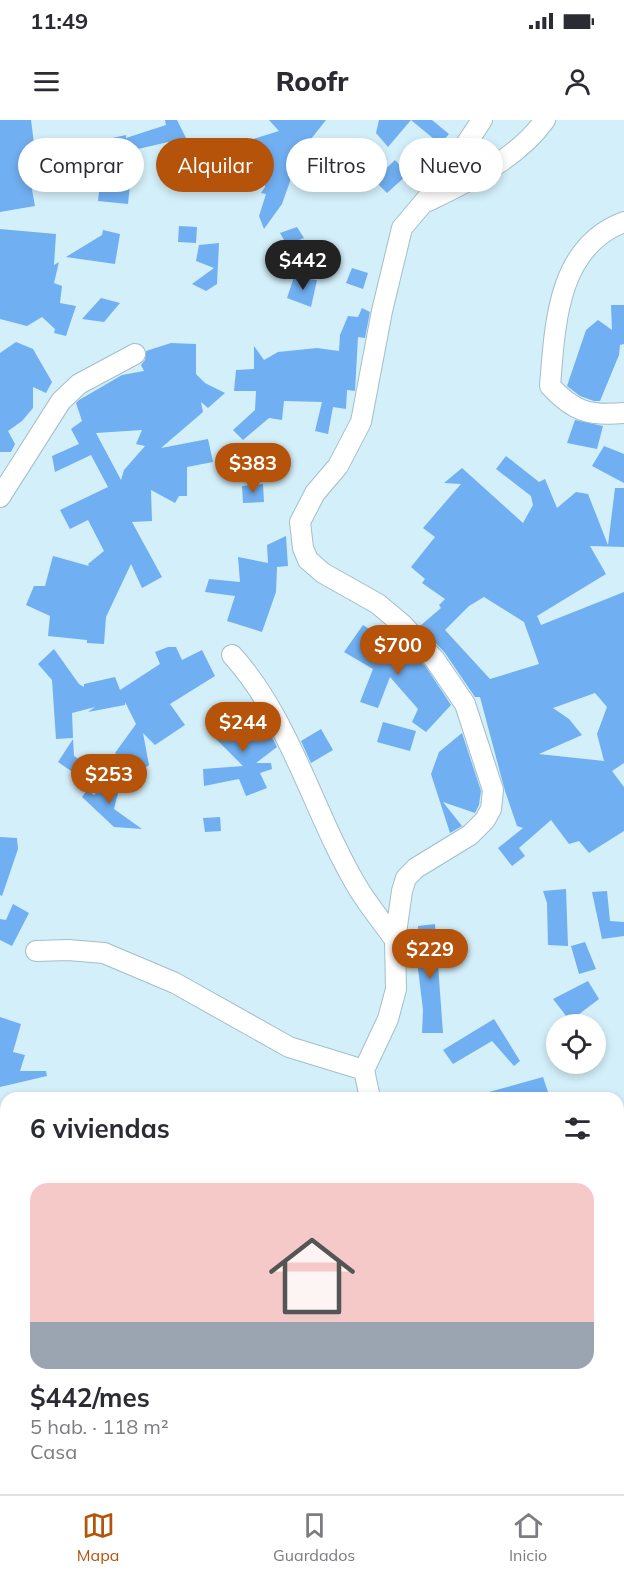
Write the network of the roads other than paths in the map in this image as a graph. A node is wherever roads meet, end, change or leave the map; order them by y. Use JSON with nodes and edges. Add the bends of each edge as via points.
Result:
{"nodes":[{"id":1,"x":482,"y":120,"type":"edge"},
{"id":2,"x":545,"y":120,"type":"edge"},
{"id":3,"x":424,"y":203,"type":"junction"},
{"id":4,"x":624,"y":222,"type":"edge"},
{"id":5,"x":135,"y":354,"type":"dead end"},
{"id":6,"x":624,"y":413,"type":"edge"},
{"id":7,"x":0,"y":497,"type":"edge"},
{"id":8,"x":232,"y":655,"type":"dead end"},
{"id":9,"x":395,"y":940,"type":"junction"},
{"id":10,"x":36,"y":951,"type":"dead end"},
{"id":11,"x":364,"y":1070,"type":"junction"},
{"id":12,"x":369,"y":1092,"type":"edge"}],
"edges":[{"from":1,"to":3,"type":"street"},
{"from":2,"to":3,"type":"street","via":[[531,140],[476,177]]},
{"from":3,"to":9,"type":"street","via":[[402,228],[361,422],[338,466],[315,493],[300,522],[308,560],[322,573],[378,604],[435,660],[465,704],[493,790],[485,820],[470,835],[406,878]]},
{"from":4,"to":6,"type":"street","via":[[589,243],[574,261],[555,336],[550,386],[569,406],[604,414]]},
{"from":5,"to":7,"type":"street","via":[[80,384],[61,401]]},
{"from":8,"to":9,"type":"street","via":[[248,673],[268,708],[358,887]]},
{"from":9,"to":11,"type":"street","via":[[396,989],[388,1019]]},
{"from":10,"to":11,"type":"street","via":[[104,954],[175,982],[289,1047]]},
{"from":11,"to":12,"type":"street"}]}
